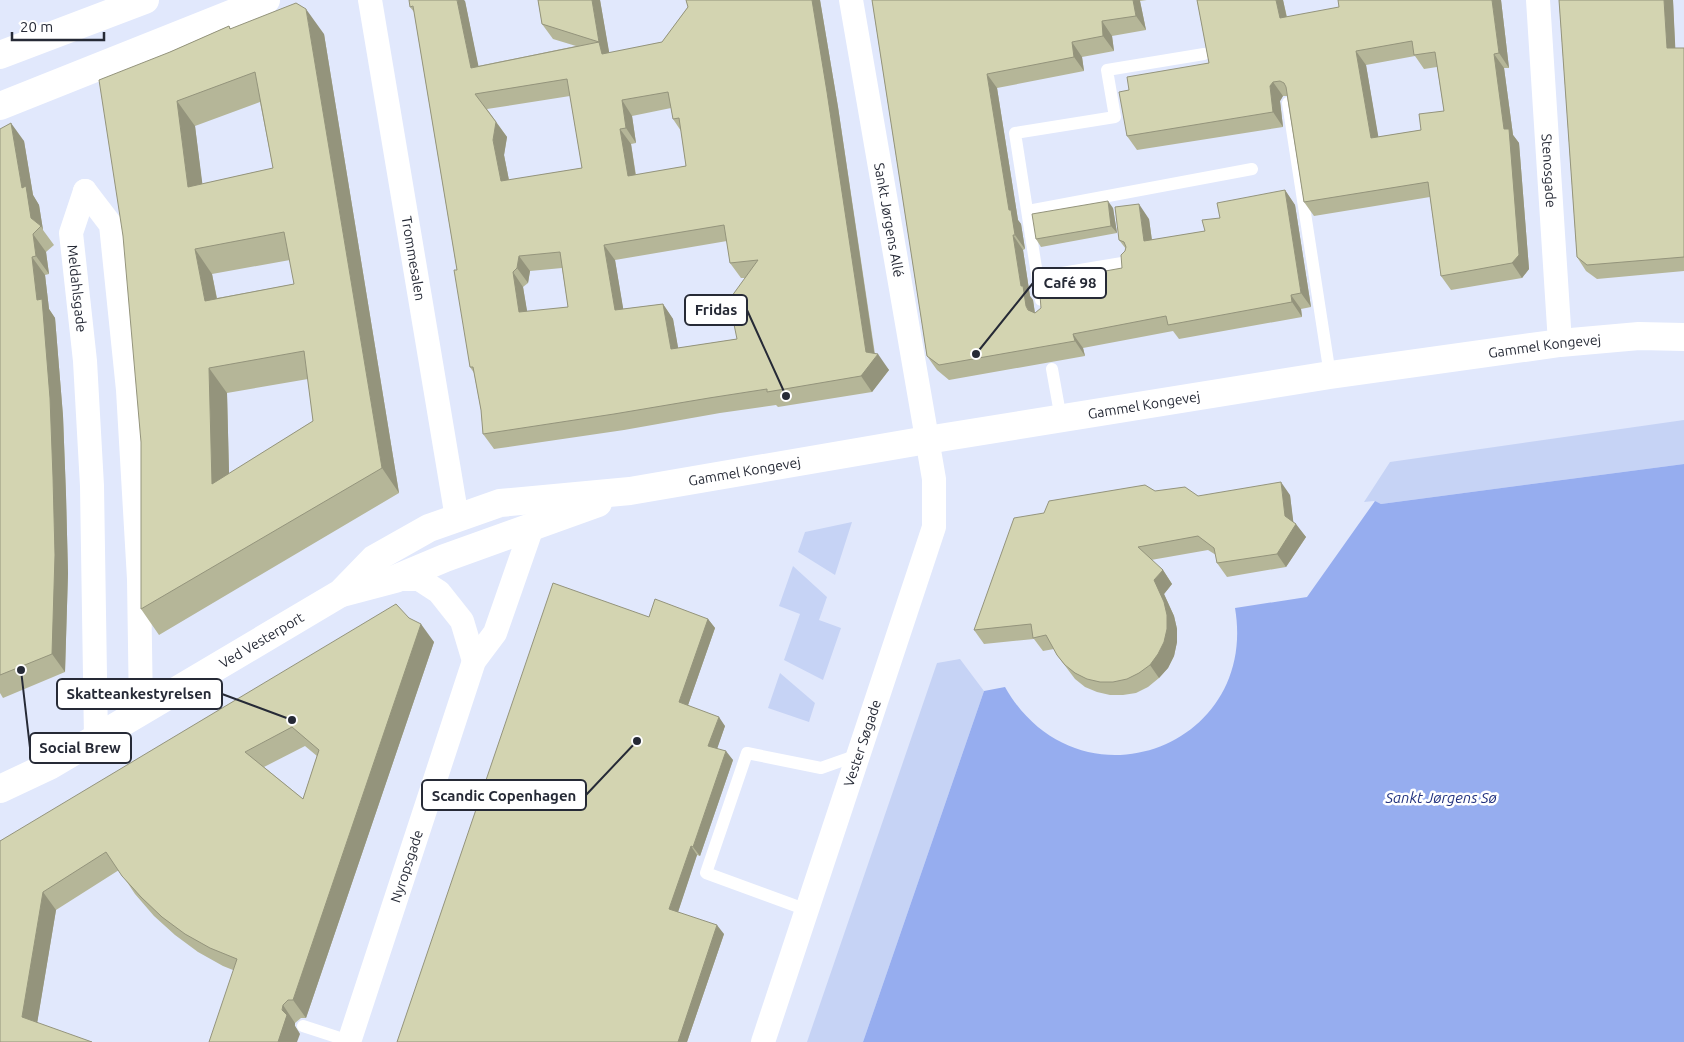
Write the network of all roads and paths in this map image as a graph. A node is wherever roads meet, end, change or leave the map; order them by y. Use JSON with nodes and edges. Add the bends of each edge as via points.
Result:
{"nodes":[{"id":1,"x":145,"y":0,"type":"edge"},
{"id":2,"x":266,"y":0,"type":"edge"},
{"id":3,"x":370,"y":0,"type":"edge"},
{"id":4,"x":851,"y":0,"type":"edge"},
{"id":5,"x":1538,"y":0,"type":"edge"},
{"id":6,"x":1204,"y":54,"type":"edge"},
{"id":7,"x":0,"y":56,"type":"edge"},
{"id":8,"x":1288,"y":103,"type":"edge"},
{"id":9,"x":0,"y":106,"type":"edge"},
{"id":10,"x":1252,"y":169,"type":"dead end"},
{"id":11,"x":1028,"y":211,"type":"junction"},
{"id":12,"x":1128,"y":262,"type":"edge"},
{"id":13,"x":1038,"y":277,"type":"junction"},
{"id":14,"x":1043,"y":311,"type":"edge"},
{"id":15,"x":1676,"y":334,"type":"edge"},
{"id":16,"x":1560,"y":343,"type":"junction"},
{"id":17,"x":1052,"y":369,"type":"edge"},
{"id":18,"x":1330,"y":375,"type":"junction"},
{"id":19,"x":1061,"y":419,"type":"junction"},
{"id":20,"x":927,"y":440,"type":"junction"},
{"id":21,"x":630,"y":491,"type":"junction"},
{"id":22,"x":457,"y":518,"type":"junction"},
{"id":23,"x":532,"y":527,"type":"junction"},
{"id":24,"x":395,"y":579,"type":"junction"},
{"id":25,"x":341,"y":594,"type":"junction"},
{"id":26,"x":474,"y":661,"type":"junction"},
{"id":27,"x":141,"y":712,"type":"junction"},
{"id":28,"x":96,"y":739,"type":"junction"},
{"id":29,"x":858,"y":755,"type":"junction"},
{"id":30,"x":0,"y":789,"type":"edge"},
{"id":31,"x":807,"y":910,"type":"junction"},
{"id":32,"x":303,"y":1026,"type":"dead end"},
{"id":33,"x":349,"y":1041,"type":"edge"},
{"id":34,"x":763,"y":1042,"type":"edge"}],
"edges":[{"from":1,"to":7,"type":"street"},
{"from":2,"to":9,"type":"street"},
{"from":3,"to":22,"type":"street","name":"Trommesalen"},
{"from":4,"to":20,"type":"street","name":"Sankt Jørgens Allé"},
{"from":5,"to":16,"type":"street","name":"Stenosgade"},
{"from":6,"to":11,"type":"lane","via":[[1108,70],[1115,117],[1015,133]]},
{"from":8,"to":18,"type":"lane"},
{"from":10,"to":11,"type":"lane"},
{"from":11,"to":13,"type":"lane"},
{"from":12,"to":13,"type":"lane"},
{"from":13,"to":14,"type":"lane"},
{"from":15,"to":16,"type":"street","name":"Gammel Kongevej"},
{"from":16,"to":18,"type":"street","name":"Gammel Kongevej"},
{"from":17,"to":19,"type":"lane"},
{"from":18,"to":19,"type":"street","name":"Gammel Kongevej"},
{"from":19,"to":20,"type":"street","name":"Gammel Kongevej"},
{"from":20,"to":21,"type":"street","name":"Gammel Kongevej"},
{"from":20,"to":29,"type":"street","name":"Vester Søgade","via":[[934,480],[934,527]]},
{"from":21,"to":22,"type":"street","name":"Gammel Kongevej","via":[[500,503]]},
{"from":21,"to":23,"type":"street","name":"Gammel Kongevej"},
{"from":22,"to":25,"type":"street","name":"Gammel Kongevej","via":[[429,528],[374,559]]},
{"from":23,"to":24,"type":"street","name":"Gammel Kongevej"},
{"from":23,"to":26,"type":"street","name":"Nyropsgade","via":[[495,633]]},
{"from":24,"to":25,"type":"street","name":"Gammel Kongevej"},
{"from":24,"to":26,"type":"street","via":[[419,579],[439,592],[462,621]]},
{"from":25,"to":27,"type":"street","name":"Ved Vesterport"},
{"from":26,"to":33,"type":"street","name":"Nyropsgade"},
{"from":27,"to":28,"type":"street","name":"Ved Vesterport"},
{"from":27,"to":28,"type":"street","name":"Meldahlsgade","via":[[139,579],[128,390],[111,225],[85,191],[71,233],[85,360],[92,486]]},
{"from":28,"to":30,"type":"street","name":"Ved Vesterport"},
{"from":29,"to":31,"type":"street","name":"Vester Søgade"},
{"from":29,"to":31,"type":"lane","via":[[821,768],[747,752],[706,873]]},
{"from":31,"to":34,"type":"street","name":"Vester Søgade"},
{"from":32,"to":33,"type":"lane"}]}
